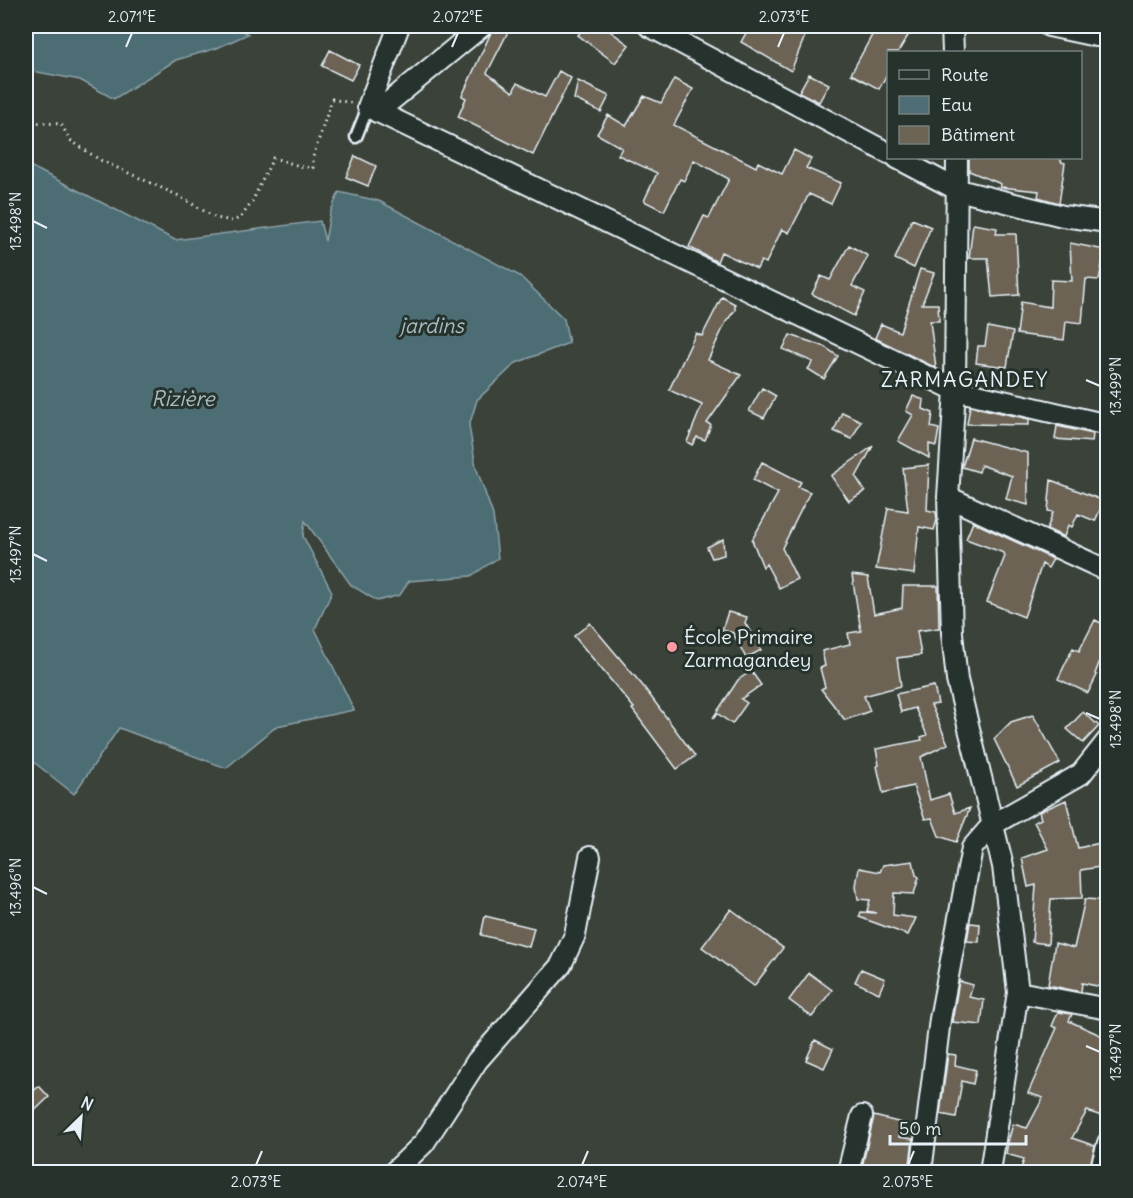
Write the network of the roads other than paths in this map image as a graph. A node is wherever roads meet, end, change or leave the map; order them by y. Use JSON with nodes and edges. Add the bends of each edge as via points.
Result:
{"nodes":[{"id":1,"x":399,"y":26,"type":"edge"},
{"id":2,"x":482,"y":26,"type":"edge"},
{"id":3,"x":649,"y":26,"type":"edge"},
{"id":4,"x":952,"y":26,"type":"edge"},
{"id":5,"x":1049,"y":26,"type":"edge"},
{"id":6,"x":1096,"y":36,"type":"dead end"},
{"id":7,"x":953,"y":51,"type":"edge"},
{"id":8,"x":373,"y":110,"type":"junction"},
{"id":9,"x":356,"y":137,"type":"dead end"},
{"id":10,"x":887,"y":152,"type":"edge"},
{"id":11,"x":899,"y":159,"type":"edge"},
{"id":12,"x":957,"y":159,"type":"edge"},
{"id":13,"x":958,"y":190,"type":"junction"},
{"id":14,"x":1107,"y":222,"type":"edge"},
{"id":15,"x":955,"y":390,"type":"junction"},
{"id":16,"x":1107,"y":426,"type":"edge"},
{"id":17,"x":948,"y":497,"type":"junction"},
{"id":18,"x":1107,"y":571,"type":"edge"},
{"id":19,"x":1107,"y":740,"type":"edge"},
{"id":20,"x":992,"y":825,"type":"junction"},
{"id":21,"x":590,"y":857,"type":"dead end"},
{"id":22,"x":1018,"y":992,"type":"junction"},
{"id":23,"x":1107,"y":1009,"type":"edge"},
{"id":24,"x":862,"y":1116,"type":"dead end"},
{"id":25,"x":1107,"y":1143,"type":"edge"},
{"id":26,"x":394,"y":1173,"type":"edge"},
{"id":27,"x":848,"y":1173,"type":"edge"},
{"id":28,"x":921,"y":1173,"type":"edge"},
{"id":29,"x":990,"y":1173,"type":"edge"},
{"id":30,"x":1100,"y":1173,"type":"edge"}],
"edges":[{"from":1,"to":8,"type":"street"},
{"from":2,"to":8,"type":"street"},
{"from":3,"to":10,"type":"street"},
{"from":4,"to":7,"type":"street"},
{"from":5,"to":6,"type":"street"},
{"from":8,"to":9,"type":"lane"},
{"from":8,"to":15,"type":"street"},
{"from":11,"to":13,"type":"street"},
{"from":12,"to":13,"type":"street"},
{"from":13,"to":14,"type":"street","via":[[1063,216]]},
{"from":13,"to":15,"type":"street"},
{"from":15,"to":16,"type":"street"},
{"from":15,"to":17,"type":"street"},
{"from":17,"to":18,"type":"street"},
{"from":17,"to":20,"type":"street","via":[[957,680]]},
{"from":19,"to":20,"type":"street","via":[[1081,774]]},
{"from":20,"to":22,"type":"street","via":[[1003,866]]},
{"from":20,"to":28,"type":"street","via":[[972,848],[968,864],[940,1019]]},
{"from":21,"to":26,"type":"street","via":[[575,935],[561,964],[477,1061],[424,1143]]},
{"from":22,"to":23,"type":"street"},
{"from":22,"to":29,"type":"street"},
{"from":24,"to":27,"type":"street"},
{"from":25,"to":30,"type":"street"}]}
